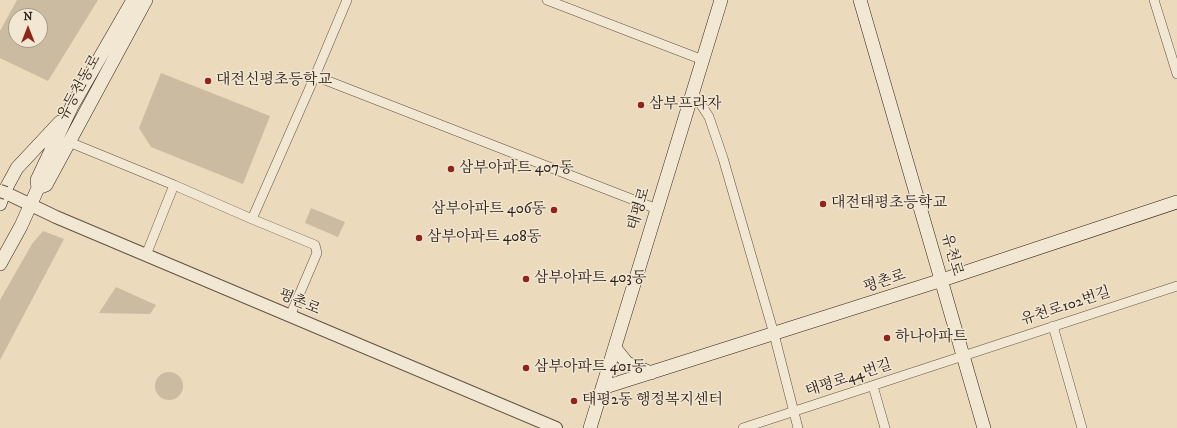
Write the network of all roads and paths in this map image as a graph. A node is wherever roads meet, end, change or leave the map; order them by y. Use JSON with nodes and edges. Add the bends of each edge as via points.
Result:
{"nodes":[{"id":1,"x":132,"y":0,"type":"edge"},
{"id":2,"x":146,"y":0,"type":"edge"},
{"id":3,"x":346,"y":0,"type":"edge"},
{"id":4,"x":547,"y":0,"type":"edge"},
{"id":5,"x":721,"y":0,"type":"edge"},
{"id":6,"x":860,"y":0,"type":"edge"},
{"id":7,"x":1154,"y":0,"type":"edge"},
{"id":8,"x":703,"y":60,"type":"junction"},
{"id":9,"x":1177,"y":74,"type":"edge"},
{"id":10,"x":315,"y":76,"type":"junction"},
{"id":11,"x":693,"y":92,"type":"junction"},
{"id":12,"x":72,"y":106,"type":"junction"},
{"id":13,"x":69,"y":142,"type":"junction"},
{"id":14,"x":174,"y":184,"type":"junction"},
{"id":15,"x":38,"y":188,"type":"junction"},
{"id":16,"x":2,"y":196,"type":"edge"},
{"id":17,"x":1177,"y":202,"type":"edge"},
{"id":18,"x":30,"y":205,"type":"junction"},
{"id":19,"x":657,"y":209,"type":"junction"},
{"id":20,"x":252,"y":219,"type":"junction"},
{"id":21,"x":146,"y":255,"type":"junction"},
{"id":22,"x":0,"y":264,"type":"edge"},
{"id":23,"x":942,"y":280,"type":"junction"},
{"id":24,"x":1177,"y":286,"type":"edge"},
{"id":25,"x":290,"y":316,"type":"junction"},
{"id":26,"x":1053,"y":326,"type":"junction"},
{"id":27,"x":774,"y":334,"type":"junction"},
{"id":28,"x":615,"y":348,"type":"junction"},
{"id":29,"x":963,"y":356,"type":"junction"},
{"id":30,"x":651,"y":373,"type":"junction"},
{"id":31,"x":873,"y":386,"type":"junction"},
{"id":32,"x":602,"y":388,"type":"junction"},
{"id":33,"x":793,"y":411,"type":"junction"},
{"id":34,"x":556,"y":428,"type":"edge"},
{"id":35,"x":590,"y":428,"type":"edge"},
{"id":36,"x":743,"y":428,"type":"edge"},
{"id":37,"x":798,"y":428,"type":"edge"},
{"id":38,"x":885,"y":428,"type":"edge"},
{"id":39,"x":984,"y":428,"type":"edge"},
{"id":40,"x":1082,"y":428,"type":"edge"}],
"edges":[{"from":1,"to":12,"type":"main road","name":"유등천동로"},
{"from":2,"to":13,"type":"main road","name":"유등천동로"},
{"from":3,"to":10,"type":"street"},
{"from":4,"to":8,"type":"street"},
{"from":5,"to":8,"type":"main road","name":"태평로"},
{"from":6,"to":23,"type":"main road","name":"유천로"},
{"from":7,"to":9,"type":"street"},
{"from":8,"to":11,"type":"main road","name":"태평로"},
{"from":10,"to":19,"type":"street"},
{"from":10,"to":20,"type":"street"},
{"from":11,"to":19,"type":"main road","name":"태평로"},
{"from":11,"to":27,"type":"street","via":[[709,117],[723,158]]},
{"from":12,"to":15,"type":"main road","name":"유등천동로","via":[[36,180]]},
{"from":12,"to":16,"type":"main road","via":[[59,124],[17,168]]},
{"from":13,"to":14,"type":"street"},
{"from":13,"to":15,"type":"main road","name":"유등천동로","via":[[46,184]]},
{"from":14,"to":20,"type":"street"},
{"from":14,"to":21,"type":"street"},
{"from":15,"to":18,"type":"main road","name":"유등천동로"},
{"from":16,"to":18,"type":"street","name":"평촌로"},
{"from":17,"to":23,"type":"main road","name":"평촌로"},
{"from":18,"to":21,"type":"street","name":"평촌로"},
{"from":18,"to":22,"type":"main road","name":"유등천동로"},
{"from":19,"to":28,"type":"main road","name":"태평로"},
{"from":20,"to":25,"type":"street","via":[[315,245],[317,253]]},
{"from":21,"to":25,"type":"street","name":"평촌로"},
{"from":23,"to":27,"type":"main road","name":"평촌로"},
{"from":23,"to":29,"type":"main road","name":"유천로"},
{"from":24,"to":26,"type":"street","name":"유천로102번길"},
{"from":25,"to":34,"type":"street","name":"평촌로"},
{"from":26,"to":29,"type":"street","name":"유천로102번길"},
{"from":26,"to":40,"type":"street"},
{"from":27,"to":30,"type":"main road","name":"평촌로"},
{"from":27,"to":33,"type":"street"},
{"from":28,"to":30,"type":"main road","via":[[627,363]]},
{"from":28,"to":32,"type":"main road","name":"태평로"},
{"from":29,"to":31,"type":"street","name":"태평로44번길"},
{"from":29,"to":39,"type":"main road","name":"유천로"},
{"from":30,"to":32,"type":"main road","name":"평촌로"},
{"from":31,"to":33,"type":"street","name":"태평로44번길"},
{"from":31,"to":38,"type":"street"},
{"from":32,"to":35,"type":"main road","name":"태평로"},
{"from":33,"to":36,"type":"street","name":"태평로44번길"},
{"from":33,"to":37,"type":"street"}]}
